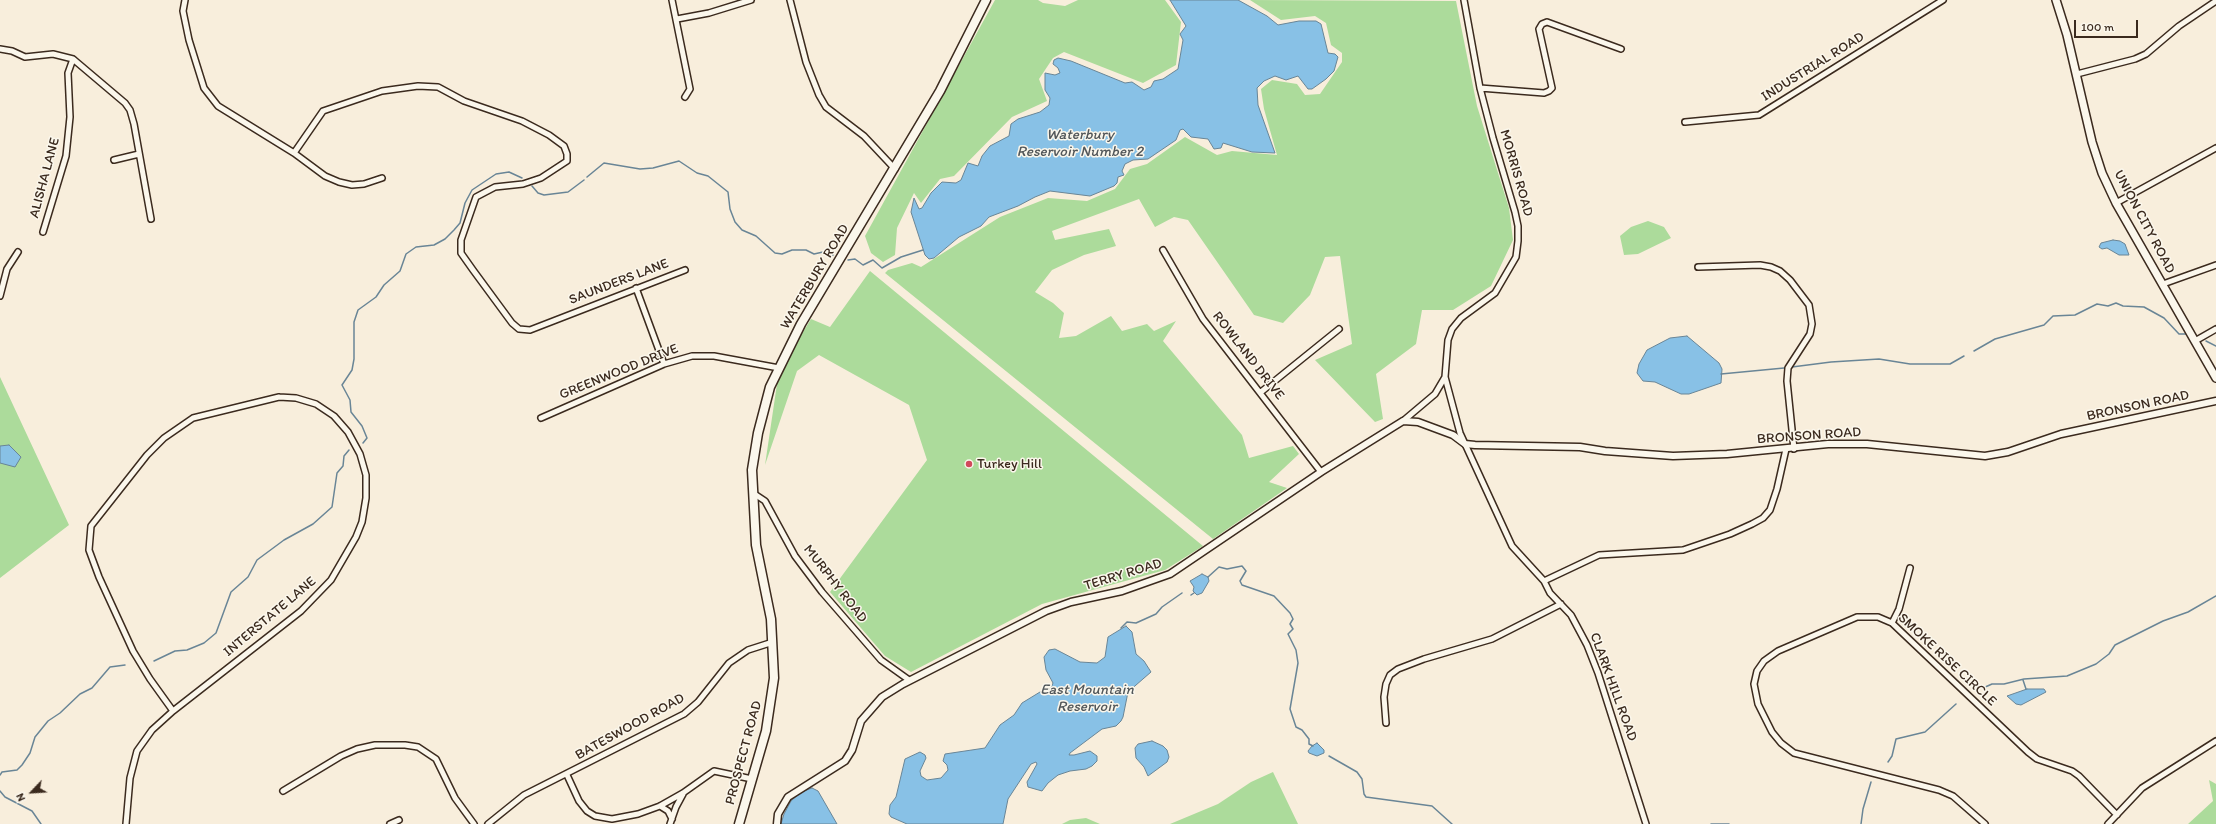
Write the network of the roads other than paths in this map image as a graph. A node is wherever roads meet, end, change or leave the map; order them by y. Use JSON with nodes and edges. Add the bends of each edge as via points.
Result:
{"nodes":[{"id":1,"x":185,"y":0,"type":"edge"},
{"id":2,"x":672,"y":0,"type":"edge"},
{"id":3,"x":751,"y":0,"type":"edge"},
{"id":4,"x":790,"y":0,"type":"edge"},
{"id":5,"x":986,"y":0,"type":"edge"},
{"id":6,"x":1464,"y":0,"type":"edge"},
{"id":7,"x":1943,"y":0,"type":"edge"},
{"id":8,"x":2056,"y":0,"type":"edge"},
{"id":9,"x":2216,"y":0,"type":"edge"},
{"id":10,"x":677,"y":19,"type":"junction"},
{"id":11,"x":0,"y":49,"type":"edge"},
{"id":12,"x":1621,"y":49,"type":"dead end"},
{"id":13,"x":73,"y":59,"type":"junction"},
{"id":14,"x":2077,"y":74,"type":"junction"},
{"id":15,"x":1480,"y":88,"type":"junction"},
{"id":16,"x":685,"y":97,"type":"dead end"},
{"id":17,"x":1685,"y":122,"type":"dead end"},
{"id":18,"x":2216,"y":148,"type":"edge"},
{"id":19,"x":294,"y":153,"type":"junction"},
{"id":20,"x":140,"y":154,"type":"junction"},
{"id":21,"x":114,"y":160,"type":"dead end"},
{"id":22,"x":895,"y":169,"type":"junction"},
{"id":23,"x":382,"y":178,"type":"dead end"},
{"id":24,"x":2116,"y":203,"type":"junction"},
{"id":25,"x":151,"y":219,"type":"dead end"},
{"id":26,"x":43,"y":232,"type":"dead end"},
{"id":27,"x":1163,"y":250,"type":"dead end"},
{"id":28,"x":18,"y":252,"type":"dead end"},
{"id":29,"x":2216,"y":265,"type":"edge"},
{"id":30,"x":1698,"y":267,"type":"dead end"},
{"id":31,"x":685,"y":270,"type":"dead end"},
{"id":32,"x":2163,"y":284,"type":"junction"},
{"id":33,"x":636,"y":288,"type":"junction"},
{"id":34,"x":0,"y":296,"type":"edge"},
{"id":35,"x":1339,"y":329,"type":"dead end"},
{"id":36,"x":2216,"y":329,"type":"edge"},
{"id":37,"x":2195,"y":341,"type":"junction"},
{"id":38,"x":664,"y":364,"type":"junction"},
{"id":39,"x":779,"y":368,"type":"junction"},
{"id":40,"x":1444,"y":377,"type":"junction"},
{"id":41,"x":2216,"y":378,"type":"edge"},
{"id":42,"x":1261,"y":392,"type":"junction"},
{"id":43,"x":2216,"y":401,"type":"edge"},
{"id":44,"x":541,"y":418,"type":"dead end"},
{"id":45,"x":1403,"y":421,"type":"junction"},
{"id":46,"x":1465,"y":444,"type":"junction"},
{"id":47,"x":1794,"y":448,"type":"junction"},
{"id":48,"x":1786,"y":449,"type":"junction"},
{"id":49,"x":1321,"y":472,"type":"junction"},
{"id":50,"x":753,"y":493,"type":"junction"},
{"id":51,"x":1910,"y":568,"type":"dead end"},
{"id":52,"x":1544,"y":581,"type":"junction"},
{"id":53,"x":766,"y":592,"type":"joint"},
{"id":54,"x":1561,"y":604,"type":"junction"},
{"id":55,"x":1892,"y":623,"type":"junction"},
{"id":56,"x":774,"y":642,"type":"junction"},
{"id":57,"x":909,"y":680,"type":"junction"},
{"id":58,"x":173,"y":712,"type":"junction"},
{"id":59,"x":1386,"y":723,"type":"dead end"},
{"id":60,"x":2216,"y":741,"type":"edge"},
{"id":61,"x":567,"y":775,"type":"junction"},
{"id":62,"x":752,"y":779,"type":"junction"},
{"id":63,"x":283,"y":791,"type":"dead end"},
{"id":64,"x":683,"y":793,"type":"junction"},
{"id":65,"x":660,"y":806,"type":"junction"},
{"id":66,"x":2117,"y":815,"type":"junction"},
{"id":67,"x":399,"y":820,"type":"dead end"},
{"id":68,"x":671,"y":821,"type":"edge"},
{"id":69,"x":126,"y":824,"type":"edge"},
{"id":70,"x":390,"y":824,"type":"edge"},
{"id":71,"x":474,"y":824,"type":"edge"},
{"id":72,"x":488,"y":824,"type":"edge"},
{"id":73,"x":739,"y":824,"type":"edge"},
{"id":74,"x":777,"y":824,"type":"edge"},
{"id":75,"x":1646,"y":824,"type":"edge"},
{"id":76,"x":1985,"y":824,"type":"edge"},
{"id":77,"x":2108,"y":824,"type":"edge"}],
"edges":[{"from":1,"to":19,"type":"street","via":[[183,11],[189,40],[204,88],[218,106]]},
{"from":2,"to":10,"type":"street"},
{"from":3,"to":10,"type":"street","via":[[709,13]]},
{"from":4,"to":22,"type":"street","via":[[806,62],[826,107],[864,136]]},
{"from":5,"to":22,"type":"main road","name":"WATERBURY ROAD","via":[[940,91]]},
{"from":6,"to":15,"type":"street","name":"MORRIS ROAD"},
{"from":7,"to":17,"type":"street","name":"INDUSTRIAL ROAD","via":[[1759,115]]},
{"from":8,"to":14,"type":"main road","name":"UNION CITY ROAD"},
{"from":9,"to":14,"type":"street","via":[[2179,26],[2146,54]]},
{"from":10,"to":16,"type":"street","via":[[690,89]]},
{"from":11,"to":13,"type":"street","via":[[25,57],[53,54]]},
{"from":12,"to":15,"type":"street","via":[[1547,22],[1542,24],[1540,29],[1552,88],[1549,91],[1544,93]]},
{"from":13,"to":20,"type":"street","via":[[130,110]]},
{"from":13,"to":26,"type":"street","name":"ALISHA LANE","via":[[68,73],[70,117],[66,156]]},
{"from":14,"to":24,"type":"main road","name":"UNION CITY ROAD","via":[[2092,142],[2102,173]]},
{"from":15,"to":40,"type":"street","name":"MORRIS ROAD","via":[[1516,212],[1518,241],[1516,257],[1494,293],[1461,318],[1452,329],[1448,340]]},
{"from":18,"to":24,"type":"street"},
{"from":19,"to":23,"type":"street","via":[[325,176],[339,182],[352,185]]},
{"from":19,"to":33,"type":"street","name":"SAUNDERS LANE","via":[[323,111],[382,91],[418,86],[438,87],[464,101],[522,120],[564,146],[567,161],[532,181],[496,187],[476,197],[461,240],[462,253],[512,323],[520,329],[530,330]]},
{"from":20,"to":21,"type":"street"},
{"from":20,"to":25,"type":"street"},
{"from":22,"to":39,"type":"main road","name":"WATERBURY ROAD","via":[[801,324]]},
{"from":24,"to":32,"type":"main road","name":"UNION CITY ROAD"},
{"from":27,"to":42,"type":"street","name":"ROWLAND DRIVE","via":[[1203,319]]},
{"from":28,"to":34,"type":"street","via":[[7,269]]},
{"from":29,"to":32,"type":"street"},
{"from":30,"to":47,"type":"street","via":[[1771,267],[1790,280],[1809,305],[1812,324],[1810,334],[1788,368],[1788,395]]},
{"from":31,"to":33,"type":"street","name":"SAUNDERS LANE"},
{"from":32,"to":37,"type":"main road","name":"UNION CITY ROAD"},
{"from":33,"to":38,"type":"street"},
{"from":35,"to":42,"type":"street"},
{"from":36,"to":37,"type":"street"},
{"from":37,"to":41,"type":"main road","name":"UNION CITY ROAD"},
{"from":38,"to":39,"type":"street","name":"GREENWOOD DRIVE","via":[[692,356],[714,356]]},
{"from":38,"to":44,"type":"street","name":"GREENWOOD DRIVE"},
{"from":39,"to":50,"type":"main road","name":"WATERBURY ROAD","via":[[770,387],[758,433],[752,470]]},
{"from":40,"to":45,"type":"street","name":"TERRY ROAD","via":[[1434,394]]},
{"from":40,"to":46,"type":"street","name":"CLARK HILL ROAD"},
{"from":42,"to":49,"type":"street","name":"ROWLAND DRIVE"},
{"from":43,"to":47,"type":"street","name":"BRONSON ROAD","via":[[2061,434],[1992,455],[1867,444],[1828,444]]},
{"from":45,"to":46,"type":"street","name":"BRONSON ROAD","via":[[1418,422],[1452,435]]},
{"from":45,"to":49,"type":"street","name":"TERRY ROAD"},
{"from":46,"to":48,"type":"street","name":"BRONSON ROAD","via":[[1580,447],[1673,456]]},
{"from":46,"to":52,"type":"street","name":"CLARK HILL ROAD","via":[[1512,546]]},
{"from":47,"to":48,"type":"street","name":"BRONSON ROAD"},
{"from":48,"to":52,"type":"street","via":[[1770,510],[1763,518],[1752,524],[1683,550],[1599,555]]},
{"from":49,"to":57,"type":"street","name":"TERRY ROAD","via":[[1170,574],[1122,591],[1071,602],[1046,611]]},
{"from":50,"to":53,"type":"main road","name":"WATERBURY ROAD","via":[[756,545]]},
{"from":50,"to":57,"type":"street","name":"MURPHY ROAD","via":[[765,501],[795,556],[822,592],[881,660]]},
{"from":51,"to":55,"type":"street","via":[[1899,609]]},
{"from":52,"to":54,"type":"street","name":"CLARK HILL ROAD","via":[[1550,593]]},
{"from":53,"to":56,"type":"main road","name":"PROSPECT ROAD"},
{"from":54,"to":59,"type":"street","via":[[1492,639],[1398,669],[1390,675],[1386,684]]},
{"from":54,"to":75,"type":"street","name":"CLARK HILL ROAD","via":[[1579,628],[1598,673]]},
{"from":55,"to":66,"type":"street","name":"SMOKE RISE CIRCLE","via":[[2036,759],[2072,771]]},
{"from":55,"to":76,"type":"street","name":"SMOKE RISE CIRCLE","via":[[1878,617],[1857,617],[1778,651],[1764,661],[1757,671],[1754,684],[1758,704],[1765,720],[1781,742],[1794,753],[1939,790],[1953,796]]},
{"from":56,"to":61,"type":"street","name":"BATESWOOD ROAD","via":[[748,650],[729,663],[698,702],[684,714]]},
{"from":56,"to":62,"type":"main road","name":"PROSPECT ROAD","via":[[774,678],[770,712]]},
{"from":57,"to":74,"type":"street","name":"TERRY ROAD","via":[[882,697],[867,712],[845,761],[788,797],[778,814]]},
{"from":58,"to":58,"type":"street","name":"INTERSTATE LANE","via":[[137,658],[99,577],[89,550],[91,526],[147,455],[164,438],[193,418],[279,397],[296,398],[316,404],[341,423],[360,454],[367,486],[365,510],[356,537],[331,580],[301,611]]},
{"from":58,"to":69,"type":"street","name":"INTERSTATE LANE","via":[[152,730],[137,751],[130,778]]},
{"from":60,"to":66,"type":"street","via":[[2142,788]]},
{"from":61,"to":65,"type":"street","via":[[579,801],[595,816],[625,818]]},
{"from":61,"to":72,"type":"street","name":"BATESWOOD ROAD","via":[[524,795]]},
{"from":62,"to":64,"type":"street","via":[[714,771]]},
{"from":62,"to":73,"type":"main road","name":"PROSPECT ROAD"},
{"from":63,"to":71,"type":"street","via":[[340,756],[357,749],[375,745],[418,747],[436,759],[455,798]]},
{"from":64,"to":65,"type":"street"},
{"from":64,"to":68,"type":"street"},
{"from":65,"to":68,"type":"street","via":[[668,811]]},
{"from":66,"to":77,"type":"street"},
{"from":67,"to":70,"type":"street"}]}
